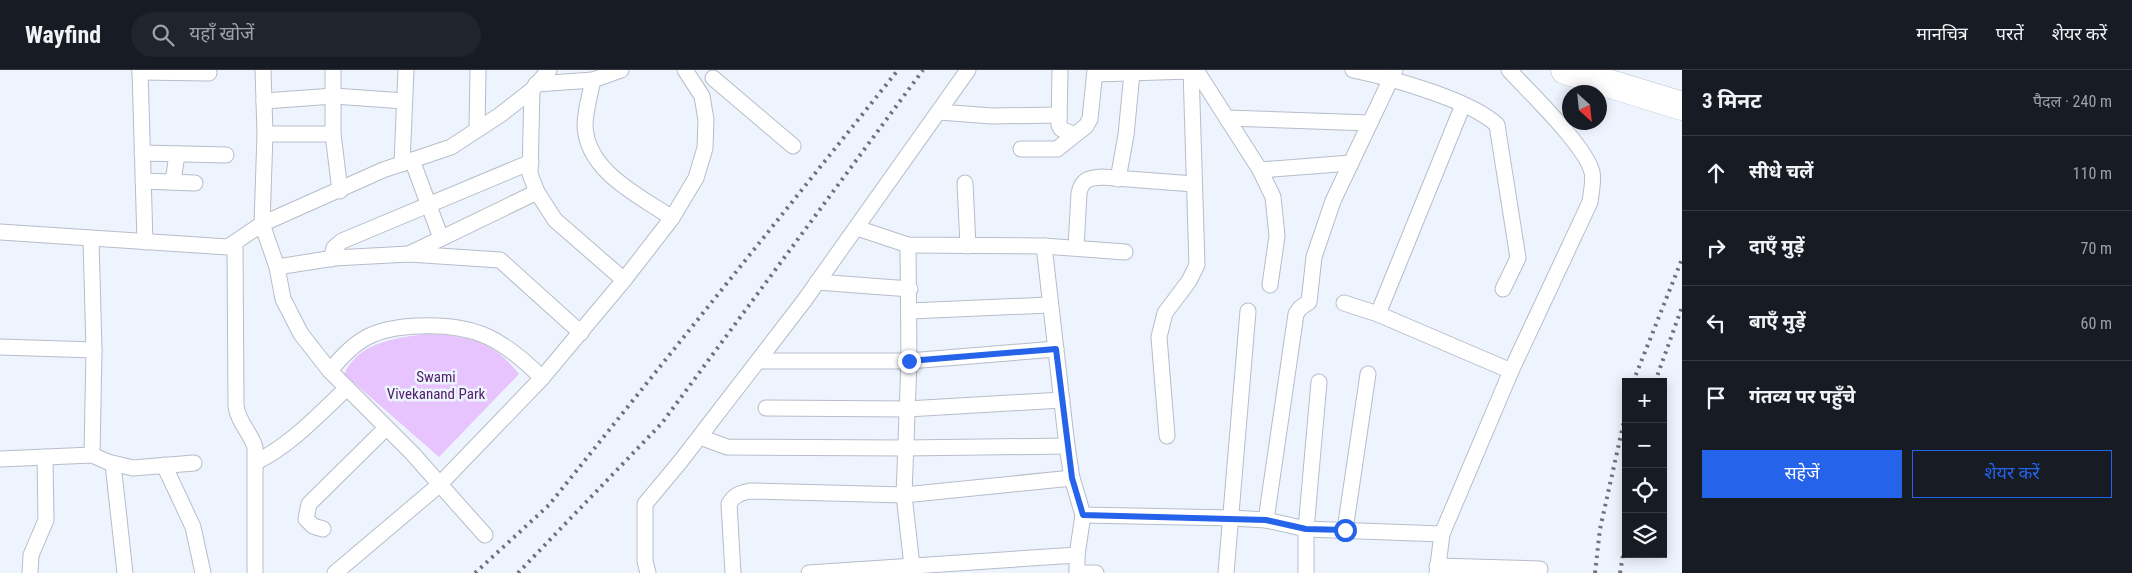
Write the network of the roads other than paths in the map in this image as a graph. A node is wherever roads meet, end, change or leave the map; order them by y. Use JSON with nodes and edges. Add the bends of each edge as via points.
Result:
{"nodes":[{"id":1,"x":263,"y":70,"type":"edge"},
{"id":2,"x":333,"y":70,"type":"edge"},
{"id":3,"x":406,"y":70,"type":"edge"},
{"id":4,"x":478,"y":70,"type":"edge"},
{"id":5,"x":550,"y":70,"type":"edge"},
{"id":6,"x":621,"y":70,"type":"edge"},
{"id":7,"x":685,"y":70,"type":"edge"},
{"id":8,"x":968,"y":70,"type":"edge"},
{"id":9,"x":1060,"y":70,"type":"edge"},
{"id":10,"x":1192,"y":70,"type":"edge"},
{"id":11,"x":1353,"y":70,"type":"edge"},
{"id":12,"x":1509,"y":70,"type":"edge"},
{"id":13,"x":1565,"y":70,"type":"edge"},
{"id":14,"x":1630,"y":70,"type":"edge"},
{"id":15,"x":140,"y":71,"type":"edge"},
{"id":16,"x":1095,"y":72,"type":"edge"},
{"id":17,"x":209,"y":73,"type":"dead end"},
{"id":18,"x":1132,"y":73,"type":"junction"},
{"id":19,"x":716,"y":74,"type":"edge"},
{"id":20,"x":1393,"y":74,"type":"edge"},
{"id":21,"x":593,"y":80,"type":"junction"},
{"id":22,"x":534,"y":87,"type":"junction"},
{"id":23,"x":1682,"y":87,"type":"edge"},
{"id":24,"x":334,"y":96,"type":"junction"},
{"id":25,"x":702,"y":96,"type":"junction"},
{"id":26,"x":264,"y":100,"type":"junction"},
{"id":27,"x":404,"y":101,"type":"junction"},
{"id":28,"x":1463,"y":105,"type":"junction"},
{"id":29,"x":1682,"y":106,"type":"edge"},
{"id":30,"x":939,"y":112,"type":"junction"},
{"id":31,"x":1059,"y":115,"type":"junction"},
{"id":32,"x":1227,"y":118,"type":"junction"},
{"id":33,"x":1370,"y":123,"type":"junction"},
{"id":34,"x":477,"y":130,"type":"junction"},
{"id":35,"x":265,"y":134,"type":"junction"},
{"id":36,"x":333,"y":134,"type":"junction"},
{"id":37,"x":1073,"y":134,"type":"junction"},
{"id":38,"x":792,"y":146,"type":"dead end"},
{"id":39,"x":1021,"y":149,"type":"dead end"},
{"id":40,"x":142,"y":153,"type":"junction"},
{"id":41,"x":177,"y":154,"type":"junction"},
{"id":42,"x":226,"y":154,"type":"dead end"},
{"id":43,"x":407,"y":162,"type":"junction"},
{"id":44,"x":530,"y":162,"type":"junction"},
{"id":45,"x":1351,"y":163,"type":"junction"},
{"id":46,"x":1260,"y":170,"type":"junction"},
{"id":47,"x":1118,"y":179,"type":"junction"},
{"id":48,"x":143,"y":181,"type":"junction"},
{"id":49,"x":173,"y":182,"type":"junction"},
{"id":50,"x":195,"y":183,"type":"dead end"},
{"id":51,"x":965,"y":183,"type":"dead end"},
{"id":52,"x":1194,"y":184,"type":"junction"},
{"id":53,"x":340,"y":190,"type":"junction"},
{"id":54,"x":537,"y":192,"type":"junction"},
{"id":55,"x":429,"y":206,"type":"junction"},
{"id":56,"x":672,"y":218,"type":"junction"},
{"id":57,"x":262,"y":224,"type":"junction"},
{"id":58,"x":857,"y":228,"type":"junction"},
{"id":59,"x":0,"y":232,"type":"edge"},
{"id":60,"x":441,"y":238,"type":"junction"},
{"id":61,"x":91,"y":239,"type":"junction"},
{"id":62,"x":144,"y":242,"type":"junction"},
{"id":63,"x":235,"y":244,"type":"junction"},
{"id":64,"x":908,"y":245,"type":"junction"},
{"id":65,"x":968,"y":246,"type":"junction"},
{"id":66,"x":1044,"y":246,"type":"junction"},
{"id":67,"x":1076,"y":247,"type":"junction"},
{"id":68,"x":1125,"y":252,"type":"dead end"},
{"id":69,"x":409,"y":254,"type":"junction"},
{"id":70,"x":331,"y":258,"type":"junction"},
{"id":71,"x":277,"y":267,"type":"junction"},
{"id":72,"x":624,"y":280,"type":"junction"},
{"id":73,"x":817,"y":282,"type":"junction"},
{"id":74,"x":1270,"y":285,"type":"dead end"},
{"id":75,"x":910,"y":289,"type":"junction"},
{"id":76,"x":1503,"y":289,"type":"dead end"},
{"id":77,"x":1344,"y":303,"type":"dead end"},
{"id":78,"x":1049,"y":305,"type":"junction"},
{"id":79,"x":910,"y":311,"type":"junction"},
{"id":80,"x":1248,"y":311,"type":"dead end"},
{"id":81,"x":1378,"y":314,"type":"junction"},
{"id":82,"x":581,"y":333,"type":"junction"},
{"id":83,"x":0,"y":347,"type":"edge"},
{"id":84,"x":1056,"y":349,"type":"junction"},
{"id":85,"x":94,"y":350,"type":"junction"},
{"id":86,"x":758,"y":361,"type":"junction"},
{"id":87,"x":909,"y":361,"type":"junction"},
{"id":88,"x":330,"y":371,"type":"junction"},
{"id":89,"x":1511,"y":371,"type":"junction"},
{"id":90,"x":1368,"y":374,"type":"dead end"},
{"id":91,"x":542,"y":378,"type":"junction"},
{"id":92,"x":1319,"y":382,"type":"dead end"},
{"id":93,"x":347,"y":388,"type":"junction"},
{"id":94,"x":1062,"y":400,"type":"junction"},
{"id":95,"x":766,"y":408,"type":"dead end"},
{"id":96,"x":907,"y":409,"type":"junction"},
{"id":97,"x":386,"y":428,"type":"junction"},
{"id":98,"x":1167,"y":436,"type":"dead end"},
{"id":99,"x":700,"y":437,"type":"junction"},
{"id":100,"x":1068,"y":446,"type":"junction"},
{"id":101,"x":906,"y":448,"type":"junction"},
{"id":102,"x":92,"y":455,"type":"junction"},
{"id":103,"x":45,"y":457,"type":"junction"},
{"id":104,"x":0,"y":459,"type":"edge"},
{"id":105,"x":256,"y":462,"type":"junction"},
{"id":106,"x":194,"y":463,"type":"dead end"},
{"id":107,"x":113,"y":464,"type":"junction"},
{"id":108,"x":164,"y":465,"type":"junction"},
{"id":109,"x":1072,"y":478,"type":"junction"},
{"id":110,"x":439,"y":485,"type":"junction"},
{"id":111,"x":904,"y":495,"type":"junction"},
{"id":112,"x":1083,"y":515,"type":"junction"},
{"id":113,"x":1231,"y":518,"type":"junction"},
{"id":114,"x":1266,"y":520,"type":"junction"},
{"id":115,"x":323,"y":529,"type":"dead end"},
{"id":116,"x":1306,"y":529,"type":"junction"},
{"id":117,"x":1345,"y":530,"type":"junction"},
{"id":118,"x":1442,"y":534,"type":"junction"},
{"id":119,"x":485,"y":535,"type":"dead end"},
{"id":120,"x":1077,"y":555,"type":"junction"},
{"id":121,"x":912,"y":566,"type":"junction"},
{"id":122,"x":1021,"y":566,"type":"edge"},
{"id":123,"x":972,"y":568,"type":"edge"},
{"id":124,"x":1540,"y":569,"type":"dead end"},
{"id":125,"x":1437,"y":570,"type":"edge"},
{"id":126,"x":30,"y":573,"type":"edge"},
{"id":127,"x":125,"y":573,"type":"edge"},
{"id":128,"x":203,"y":573,"type":"edge"},
{"id":129,"x":255,"y":573,"type":"edge"},
{"id":130,"x":335,"y":573,"type":"edge"},
{"id":131,"x":648,"y":573,"type":"edge"},
{"id":132,"x":733,"y":573,"type":"edge"},
{"id":133,"x":809,"y":573,"type":"edge"},
{"id":134,"x":1077,"y":573,"type":"edge"},
{"id":135,"x":1096,"y":573,"type":"edge"},
{"id":136,"x":1226,"y":573,"type":"edge"},
{"id":137,"x":1306,"y":573,"type":"edge"}],
"edges":[{"from":1,"to":26,"type":"street"},
{"from":2,"to":24,"type":"street"},
{"from":3,"to":27,"type":"street"},
{"from":4,"to":34,"type":"street"},
{"from":5,"to":22,"type":"street"},
{"from":6,"to":21,"type":"street"},
{"from":7,"to":25,"type":"street"},
{"from":8,"to":30,"type":"street"},
{"from":9,"to":31,"type":"street"},
{"from":10,"to":18,"type":"street"},
{"from":10,"to":32,"type":"street"},
{"from":10,"to":52,"type":"street"},
{"from":11,"to":20,"type":"street"},
{"from":12,"to":89,"type":"street","via":[[1580,147],[1592,171],[1593,185],[1590,202]]},
{"from":13,"to":29,"type":"highway"},
{"from":14,"to":23,"type":"highway"},
{"from":15,"to":17,"type":"street"},
{"from":15,"to":40,"type":"street"},
{"from":16,"to":18,"type":"street"},
{"from":16,"to":37,"type":"street","via":[[1090,119],[1086,126]]},
{"from":18,"to":47,"type":"street"},
{"from":19,"to":25,"type":"street"},
{"from":19,"to":38,"type":"street"},
{"from":20,"to":28,"type":"street"},
{"from":20,"to":33,"type":"street"},
{"from":21,"to":22,"type":"street"},
{"from":21,"to":56,"type":"street","via":[[585,127],[598,160],[623,185]]},
{"from":22,"to":34,"type":"street"},
{"from":22,"to":44,"type":"street"},
{"from":24,"to":26,"type":"street"},
{"from":24,"to":27,"type":"street"},
{"from":24,"to":36,"type":"street"},
{"from":25,"to":56,"type":"street","via":[[706,120],[705,148],[696,178]]},
{"from":26,"to":35,"type":"street"},
{"from":27,"to":43,"type":"street"},
{"from":28,"to":76,"type":"street","via":[[1488,117],[1497,126],[1500,136],[1518,258]]},
{"from":28,"to":81,"type":"street"},
{"from":30,"to":31,"type":"street"},
{"from":30,"to":58,"type":"street"},
{"from":31,"to":37,"type":"street","via":[[1061,129]]},
{"from":32,"to":33,"type":"street"},
{"from":32,"to":46,"type":"street"},
{"from":33,"to":45,"type":"street"},
{"from":34,"to":43,"type":"street","via":[[451,147]]},
{"from":35,"to":36,"type":"street"},
{"from":35,"to":57,"type":"street"},
{"from":36,"to":53,"type":"street"},
{"from":37,"to":39,"type":"street","via":[[1057,148]]},
{"from":40,"to":41,"type":"street"},
{"from":40,"to":48,"type":"street"},
{"from":41,"to":42,"type":"street"},
{"from":41,"to":49,"type":"street"},
{"from":43,"to":53,"type":"street"},
{"from":43,"to":55,"type":"street"},
{"from":44,"to":54,"type":"street","via":[[530,174]]},
{"from":44,"to":55,"type":"street"},
{"from":45,"to":46,"type":"street"},
{"from":45,"to":114,"type":"street","via":[[1321,234],[1314,258],[1309,302],[1296,314]]},
{"from":46,"to":74,"type":"street","via":[[1273,198],[1277,236]]},
{"from":47,"to":52,"type":"street"},
{"from":47,"to":67,"type":"street","via":[[1090,178],[1081,186]]},
{"from":48,"to":49,"type":"street"},
{"from":48,"to":62,"type":"street"},
{"from":49,"to":50,"type":"street"},
{"from":51,"to":65,"type":"street"},
{"from":52,"to":98,"type":"street","via":[[1197,265],[1165,313],[1159,337]]},
{"from":53,"to":57,"type":"street"},
{"from":54,"to":60,"type":"street"},
{"from":54,"to":72,"type":"street","via":[[554,220]]},
{"from":55,"to":60,"type":"street"},
{"from":55,"to":70,"type":"street","via":[[342,241],[334,248]]},
{"from":56,"to":72,"type":"street"},
{"from":57,"to":63,"type":"street"},
{"from":57,"to":71,"type":"street"},
{"from":58,"to":64,"type":"street"},
{"from":58,"to":73,"type":"street"},
{"from":59,"to":61,"type":"street"},
{"from":60,"to":69,"type":"street"},
{"from":61,"to":62,"type":"street"},
{"from":61,"to":85,"type":"street"},
{"from":62,"to":63,"type":"street","via":[[228,247]]},
{"from":63,"to":105,"type":"street","via":[[237,418],[252,440]]},
{"from":64,"to":65,"type":"street"},
{"from":64,"to":75,"type":"street"},
{"from":65,"to":66,"type":"street"},
{"from":66,"to":67,"type":"street"},
{"from":66,"to":78,"type":"street"},
{"from":67,"to":68,"type":"street"},
{"from":69,"to":70,"type":"street"},
{"from":69,"to":82,"type":"street","via":[[500,260]]},
{"from":70,"to":71,"type":"street"},
{"from":71,"to":88,"type":"street","via":[[283,299],[301,334]]},
{"from":72,"to":82,"type":"street"},
{"from":73,"to":75,"type":"street"},
{"from":73,"to":86,"type":"street"},
{"from":75,"to":79,"type":"street"},
{"from":77,"to":81,"type":"street"},
{"from":78,"to":79,"type":"street"},
{"from":78,"to":84,"type":"street"},
{"from":79,"to":87,"type":"street"},
{"from":80,"to":113,"type":"street"},
{"from":81,"to":89,"type":"street"},
{"from":82,"to":91,"type":"street"},
{"from":83,"to":85,"type":"street"},
{"from":84,"to":87,"type":"street"},
{"from":84,"to":94,"type":"street"},
{"from":85,"to":102,"type":"street"},
{"from":86,"to":87,"type":"street"},
{"from":86,"to":99,"type":"street"},
{"from":87,"to":96,"type":"street"},
{"from":88,"to":91,"type":"street","via":[[358,341],[375,333],[394,327],[444,324],[477,331],[502,344]]},
{"from":88,"to":93,"type":"street"},
{"from":89,"to":118,"type":"street"},
{"from":90,"to":117,"type":"street"},
{"from":91,"to":110,"type":"street"},
{"from":92,"to":116,"type":"street"},
{"from":93,"to":97,"type":"street"},
{"from":93,"to":105,"type":"street","via":[[274,453]]},
{"from":94,"to":96,"type":"street"},
{"from":94,"to":100,"type":"street"},
{"from":95,"to":96,"type":"street"},
{"from":96,"to":101,"type":"street"},
{"from":97,"to":110,"type":"street"},
{"from":97,"to":115,"type":"street","via":[[309,504],[306,519]]},
{"from":99,"to":101,"type":"street","via":[[727,448]]},
{"from":99,"to":131,"type":"street","via":[[645,504]]},
{"from":100,"to":101,"type":"street"},
{"from":100,"to":109,"type":"street"},
{"from":101,"to":111,"type":"street"},
{"from":102,"to":103,"type":"street"},
{"from":102,"to":107,"type":"street"},
{"from":103,"to":104,"type":"street"},
{"from":103,"to":126,"type":"street","via":[[46,520],[31,555]]},
{"from":105,"to":129,"type":"street"},
{"from":106,"to":108,"type":"street"},
{"from":107,"to":108,"type":"street","via":[[133,468]]},
{"from":107,"to":127,"type":"street"},
{"from":108,"to":128,"type":"street","via":[[194,527]]},
{"from":109,"to":111,"type":"street"},
{"from":109,"to":112,"type":"street"},
{"from":110,"to":119,"type":"street"},
{"from":110,"to":130,"type":"street"},
{"from":111,"to":121,"type":"street"},
{"from":111,"to":132,"type":"street","via":[[750,491],[733,497],[729,504]]},
{"from":112,"to":113,"type":"street"},
{"from":112,"to":120,"type":"street"},
{"from":113,"to":114,"type":"street"},
{"from":113,"to":136,"type":"street"},
{"from":114,"to":116,"type":"street"},
{"from":116,"to":117,"type":"street"},
{"from":116,"to":137,"type":"street"},
{"from":117,"to":118,"type":"street"},
{"from":118,"to":125,"type":"street"},
{"from":120,"to":122,"type":"street"},
{"from":120,"to":134,"type":"street"},
{"from":121,"to":123,"type":"street"},
{"from":121,"to":133,"type":"street"},
{"from":122,"to":123,"type":"street"},
{"from":124,"to":125,"type":"street"},
{"from":134,"to":135,"type":"street"}]}
